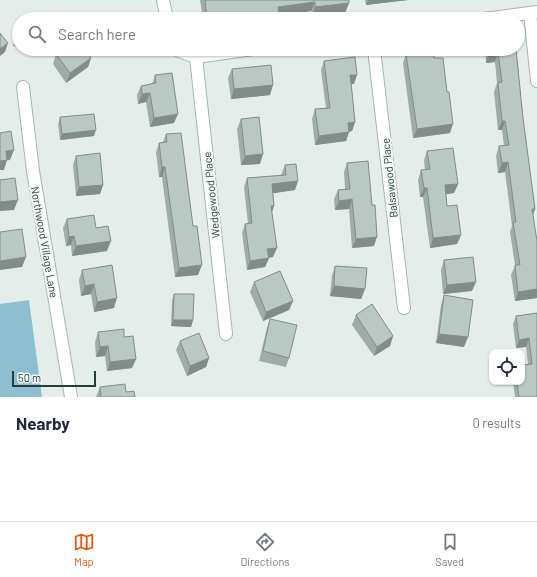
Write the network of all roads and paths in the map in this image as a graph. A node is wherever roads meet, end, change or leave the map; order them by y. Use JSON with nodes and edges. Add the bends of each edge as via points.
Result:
{"nodes":[{"id":1,"x":163,"y":0,"type":"edge"},
{"id":2,"x":166,"y":12,"type":"edge"},
{"id":3,"x":533,"y":13,"type":"edge"},
{"id":4,"x":193,"y":56,"type":"edge"},
{"id":5,"x":203,"y":56,"type":"edge"},
{"id":6,"x":375,"y":56,"type":"edge"},
{"id":7,"x":196,"y":57,"type":"junction"},
{"id":8,"x":537,"y":81,"type":"edge"},
{"id":9,"x":23,"y":87,"type":"dead end"},
{"id":10,"x":404,"y":308,"type":"dead end"},
{"id":11,"x":226,"y":334,"type":"dead end"},
{"id":12,"x":70,"y":397,"type":"edge"}],
"edges":[{"from":1,"to":2,"type":"street"},
{"from":3,"to":8,"type":"street"},
{"from":4,"to":7,"type":"street"},
{"from":5,"to":7,"type":"street"},
{"from":6,"to":10,"type":"street","name":"Balsawood Place"},
{"from":7,"to":11,"type":"street","name":"Wedgewood Place"},
{"from":9,"to":12,"type":"street","name":"Northwood Village Lane","via":[[33,171]]}]}
